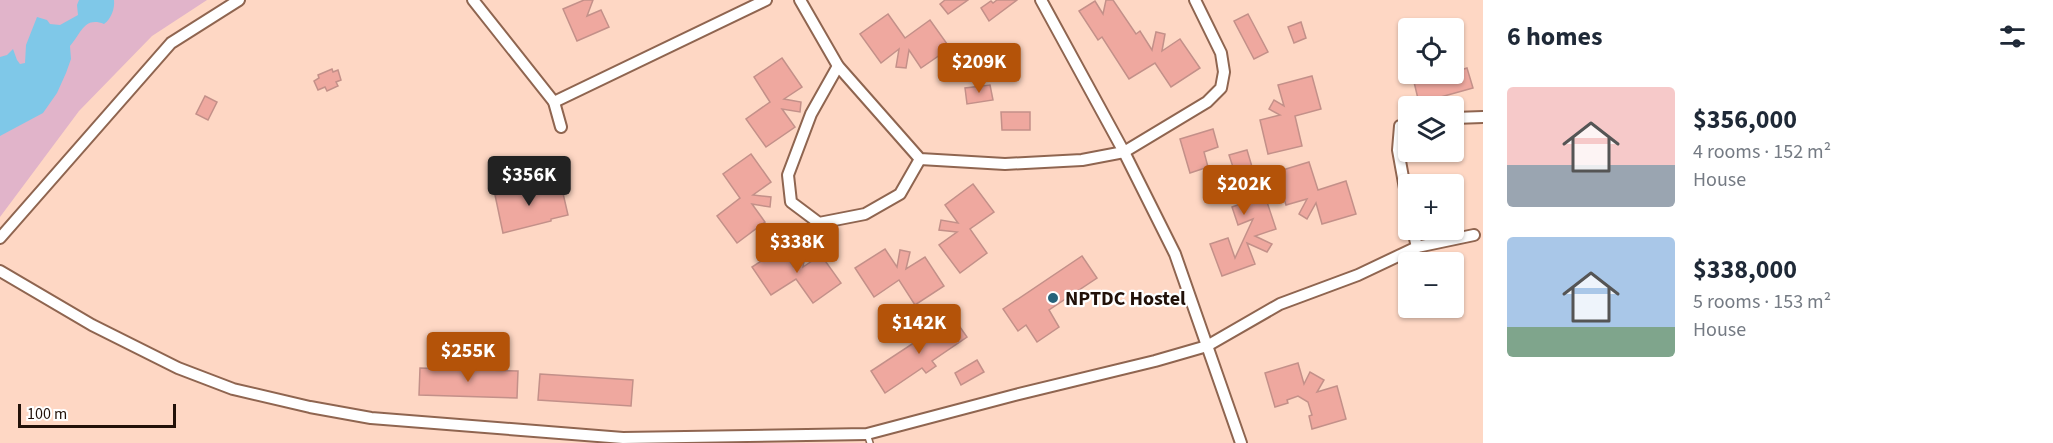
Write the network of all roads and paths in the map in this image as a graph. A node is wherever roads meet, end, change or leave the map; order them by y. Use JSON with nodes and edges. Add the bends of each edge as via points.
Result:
{"nodes":[{"id":1,"x":239,"y":0,"type":"edge"},
{"id":2,"x":473,"y":0,"type":"edge"},
{"id":3,"x":766,"y":0,"type":"edge"},
{"id":4,"x":800,"y":0,"type":"edge"},
{"id":5,"x":1041,"y":0,"type":"edge"},
{"id":6,"x":1195,"y":0,"type":"edge"},
{"id":7,"x":838,"y":66,"type":"junction"},
{"id":8,"x":554,"y":102,"type":"junction"},
{"id":9,"x":1483,"y":117,"type":"edge"},
{"id":10,"x":1464,"y":118,"type":"edge"},
{"id":11,"x":561,"y":128,"type":"dead end"},
{"id":12,"x":1124,"y":152,"type":"junction"},
{"id":13,"x":920,"y":159,"type":"junction"},
{"id":14,"x":1474,"y":235,"type":"dead end"},
{"id":15,"x":0,"y":238,"type":"edge"},
{"id":16,"x":1415,"y":240,"type":"edge"},
{"id":17,"x":1417,"y":247,"type":"junction"},
{"id":18,"x":0,"y":271,"type":"edge"},
{"id":19,"x":1207,"y":346,"type":"junction"},
{"id":20,"x":868,"y":439,"type":"edge"},
{"id":21,"x":1241,"y":443,"type":"edge"}],
"edges":[{"from":1,"to":15,"type":"street","via":[[171,43]]},
{"from":2,"to":8,"type":"street"},
{"from":3,"to":8,"type":"street"},
{"from":4,"to":7,"type":"street"},
{"from":5,"to":12,"type":"street"},
{"from":6,"to":12,"type":"street","via":[[1221,53],[1221,88],[1207,102]]},
{"from":7,"to":13,"type":"street"},
{"from":7,"to":13,"type":"street","via":[[811,114],[788,175],[791,202],[819,223],[865,214],[900,194]]},
{"from":8,"to":11,"type":"street"},
{"from":9,"to":10,"type":"street"},
{"from":12,"to":13,"type":"street","via":[[1083,160],[1005,164]]},
{"from":12,"to":19,"type":"street","via":[[1175,254]]},
{"from":14,"to":17,"type":"street"},
{"from":16,"to":17,"type":"street"},
{"from":17,"to":19,"type":"street","via":[[1358,275],[1280,304]]},
{"from":18,"to":20,"type":"street","via":[[92,325],[178,368],[233,389],[310,407],[370,418],[623,438]]},
{"from":19,"to":20,"type":"street"},
{"from":19,"to":21,"type":"street"}]}
